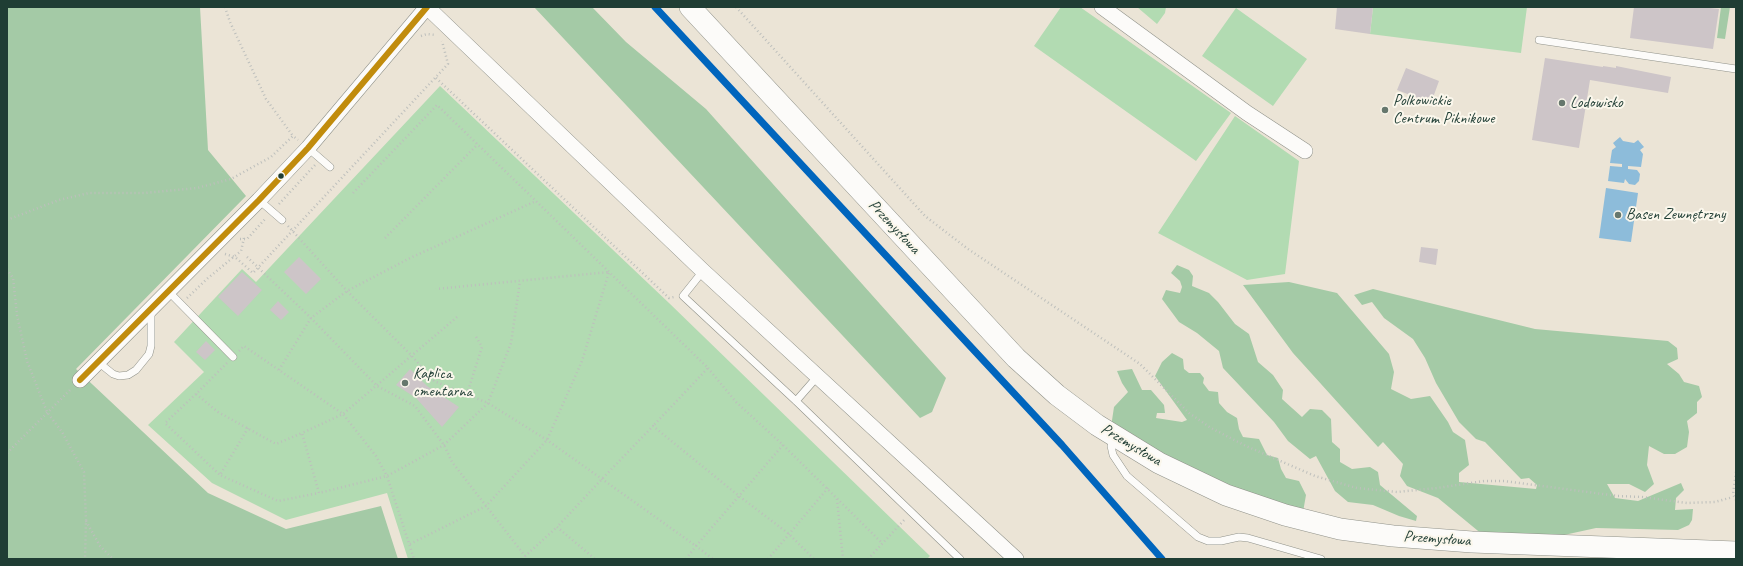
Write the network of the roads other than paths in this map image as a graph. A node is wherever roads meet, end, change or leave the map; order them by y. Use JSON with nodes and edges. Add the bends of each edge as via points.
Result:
{"nodes":[{"id":1,"x":427,"y":7,"type":"edge"},
{"id":2,"x":690,"y":7,"type":"edge"},
{"id":3,"x":1102,"y":7,"type":"edge"},
{"id":4,"x":1539,"y":40,"type":"dead end"},
{"id":5,"x":1736,"y":69,"type":"edge"},
{"id":6,"x":308,"y":148,"type":"junction"},
{"id":7,"x":1305,"y":151,"type":"dead end"},
{"id":8,"x":330,"y":167,"type":"dead end"},
{"id":9,"x":259,"y":200,"type":"junction"},
{"id":10,"x":282,"y":220,"type":"road end"},
{"id":11,"x":703,"y":271,"type":"junction"},
{"id":12,"x":169,"y":292,"type":"junction"},
{"id":13,"x":151,"y":310,"type":"junction"},
{"id":14,"x":233,"y":357,"type":"road end"},
{"id":15,"x":98,"y":362,"type":"junction"},
{"id":16,"x":817,"y":377,"type":"junction"},
{"id":17,"x":80,"y":380,"type":"road end"},
{"id":18,"x":796,"y":401,"type":"junction"},
{"id":19,"x":1113,"y":436,"type":"junction"},
{"id":20,"x":1736,"y":552,"type":"edge"},
{"id":21,"x":960,"y":559,"type":"edge"},
{"id":22,"x":1016,"y":559,"type":"edge"},
{"id":23,"x":1321,"y":559,"type":"edge"}],
"edges":[{"from":1,"to":6,"type":"street"},
{"from":1,"to":11,"type":"street"},
{"from":2,"to":19,"type":"street","name":"Przemysłowa","via":[[1016,358],[1057,394]]},
{"from":3,"to":7,"type":"street","via":[[1247,113]]},
{"from":4,"to":5,"type":"lane"},
{"from":6,"to":8,"type":"lane"},
{"from":6,"to":9,"type":"street"},
{"from":9,"to":10,"type":"lane"},
{"from":9,"to":12,"type":"street"},
{"from":11,"to":16,"type":"street"},
{"from":11,"to":18,"type":"lane","via":[[683,296]]},
{"from":12,"to":13,"type":"street"},
{"from":12,"to":14,"type":"lane"},
{"from":13,"to":15,"type":"street"},
{"from":13,"to":15,"type":"lane","via":[[149,354],[136,370],[120,376],[113,374]]},
{"from":15,"to":17,"type":"street"},
{"from":16,"to":18,"type":"lane"},
{"from":16,"to":22,"type":"street"},
{"from":18,"to":21,"type":"lane"},
{"from":19,"to":20,"type":"street","name":"Przemysłowa","via":[[1159,463],[1226,495],[1285,515],[1340,529],[1472,542]]},
{"from":19,"to":23,"type":"lane","via":[[1113,455],[1127,476],[1198,537],[1208,541],[1248,538]]}]}
